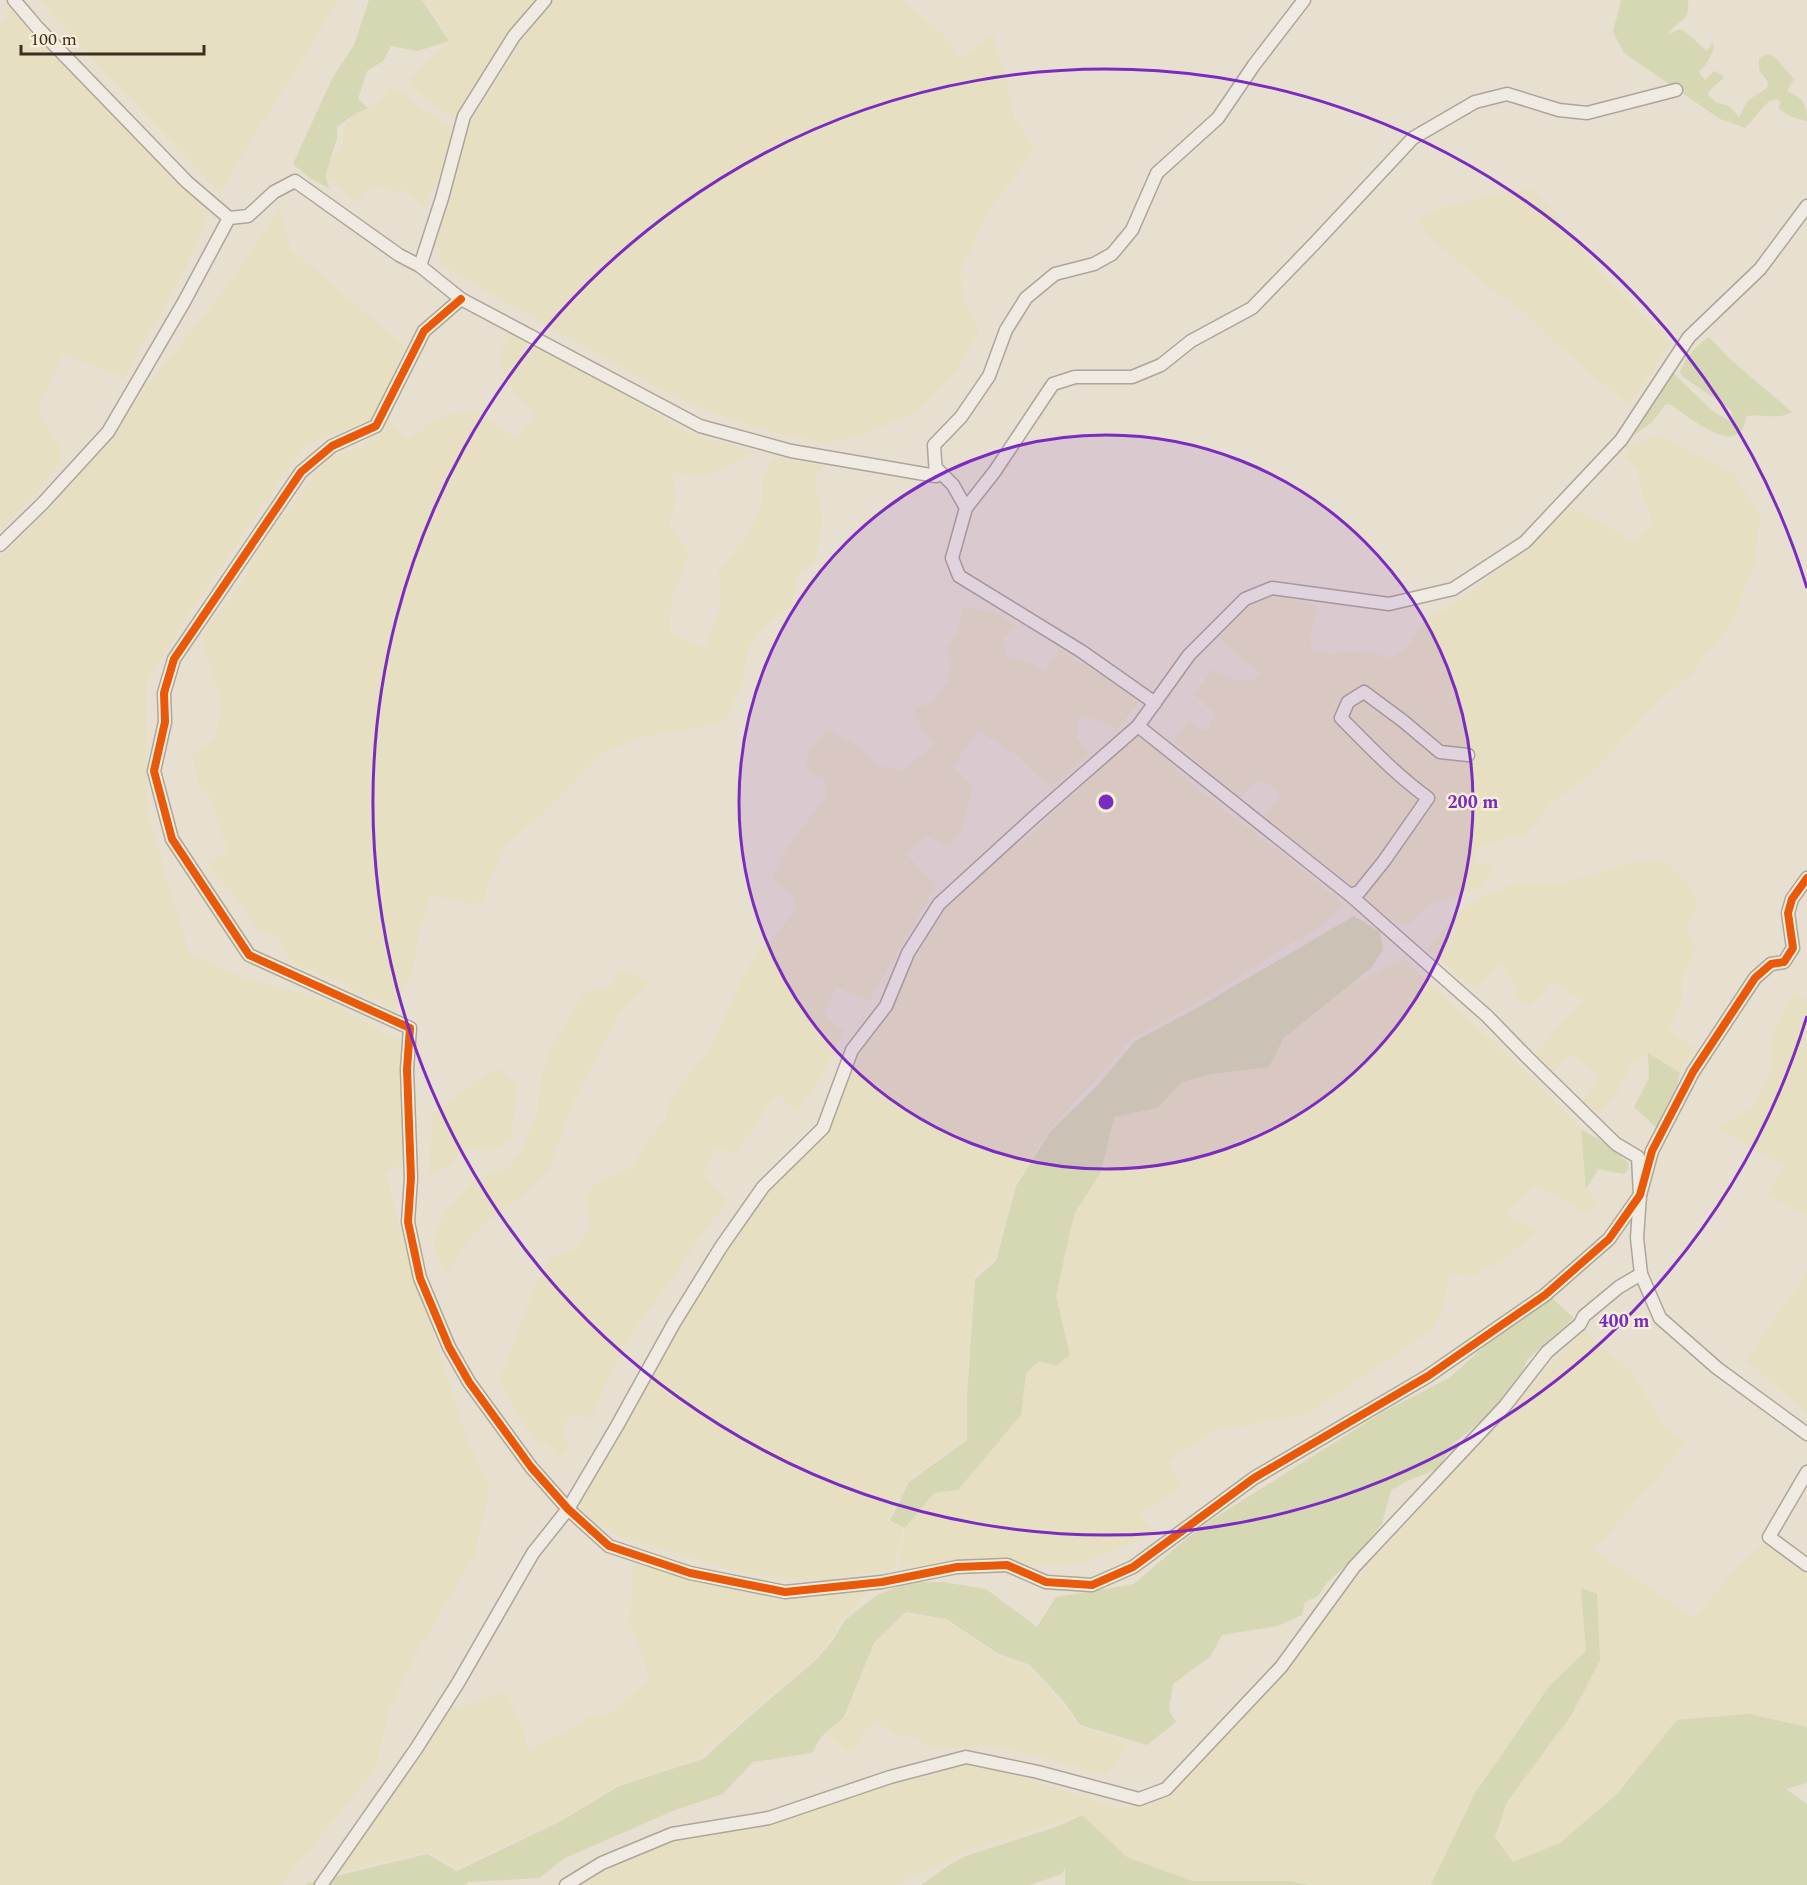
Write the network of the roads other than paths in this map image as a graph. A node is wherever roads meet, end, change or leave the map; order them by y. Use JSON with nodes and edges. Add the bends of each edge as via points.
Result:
{"nodes":[{"id":1,"x":14,"y":0,"type":"edge"},
{"id":2,"x":545,"y":0,"type":"edge"},
{"id":3,"x":1304,"y":0,"type":"edge"},
{"id":4,"x":1676,"y":90,"type":"dead end"},
{"id":5,"x":1807,"y":206,"type":"edge"},
{"id":6,"x":229,"y":218,"type":"junction"},
{"id":7,"x":420,"y":266,"type":"junction"},
{"id":8,"x":461,"y":299,"type":"junction"},
{"id":9,"x":936,"y":476,"type":"junction"},
{"id":10,"x":966,"y":508,"type":"junction"},
{"id":11,"x":0,"y":545,"type":"edge"},
{"id":12,"x":1155,"y":704,"type":"junction"},
{"id":13,"x":1138,"y":726,"type":"junction"},
{"id":14,"x":1468,"y":755,"type":"dead end"},
{"id":15,"x":1807,"y":878,"type":"edge"},
{"id":16,"x":1350,"y":895,"type":"junction"},
{"id":17,"x":1641,"y":1195,"type":"junction"},
{"id":18,"x":1641,"y":1274,"type":"junction"},
{"id":19,"x":1807,"y":1434,"type":"edge"},
{"id":20,"x":1807,"y":1472,"type":"edge"},
{"id":21,"x":568,"y":1509,"type":"junction"},
{"id":22,"x":1807,"y":1565,"type":"edge"},
{"id":23,"x":321,"y":1885,"type":"edge"},
{"id":24,"x":567,"y":1885,"type":"edge"}],
"edges":[{"from":1,"to":6,"type":"street","via":[[187,182]]},
{"from":2,"to":7,"type":"street","via":[[514,36],[464,116]]},
{"from":3,"to":9,"type":"street","via":[[1218,118],[1157,173],[1132,230],[1112,254],[1094,264],[1056,274],[1026,298],[1006,330],[989,376],[961,417],[934,445]]},
{"from":4,"to":10,"type":"street","via":[[1587,112],[1559,110],[1507,94],[1475,102],[1413,138],[1252,308],[1191,341],[1161,364],[1132,377],[1075,377],[1053,384]]},
{"from":5,"to":12,"type":"street","via":[[1760,269],[1689,337],[1621,440],[1525,542],[1453,590],[1389,604],[1272,588],[1245,599],[1189,655]]},
{"from":6,"to":7,"type":"street","via":[[248,216],[274,192],[295,181]]},
{"from":6,"to":11,"type":"street","via":[[108,432]]},
{"from":7,"to":8,"type":"street"},
{"from":8,"to":9,"type":"street","via":[[700,426],[791,451]]},
{"from":8,"to":21,"type":"street","via":[[424,331],[376,426],[332,446],[301,472],[174,658],[164,693],[165,722],[154,771],[172,839],[249,955],[410,1028],[408,1222],[420,1278],[449,1347],[469,1382],[531,1467]]},
{"from":9,"to":10,"type":"street","via":[[936,468],[953,485]]},
{"from":10,"to":12,"type":"street","via":[[952,558],[959,576],[1081,651]]},
{"from":12,"to":13,"type":"street"},
{"from":13,"to":16,"type":"street"},
{"from":13,"to":21,"type":"street","via":[[939,904],[908,953],[886,1006],[852,1050],[823,1128],[763,1187],[721,1247]]},
{"from":14,"to":16,"type":"street","via":[[1440,752],[1364,692],[1348,702],[1341,718],[1428,798],[1384,861],[1359,892]]},
{"from":15,"to":17,"type":"street","via":[[1792,899],[1788,913],[1793,948],[1784,962],[1771,964],[1755,978],[1693,1072],[1652,1151]]},
{"from":16,"to":17,"type":"street","via":[[1487,1016],[1616,1144],[1638,1157]]},
{"from":17,"to":18,"type":"street","via":[[1637,1238]]},
{"from":17,"to":21,"type":"street","via":[[1609,1239],[1545,1295],[1428,1376],[1254,1478],[1133,1568],[1092,1585],[1046,1582],[1007,1565],[957,1568],[882,1582],[785,1592],[690,1573],[609,1546]]},
{"from":18,"to":19,"type":"street","via":[[1660,1318],[1717,1368]]},
{"from":18,"to":24,"type":"street","via":[[1584,1316],[1547,1352],[1505,1406],[1354,1567],[1281,1667],[1166,1789],[1139,1799],[966,1757],[890,1777],[769,1818],[672,1834],[602,1863]]},
{"from":20,"to":22,"type":"street","via":[[1769,1537]]},
{"from":21,"to":23,"type":"street","via":[[532,1553],[458,1683]]}]}
